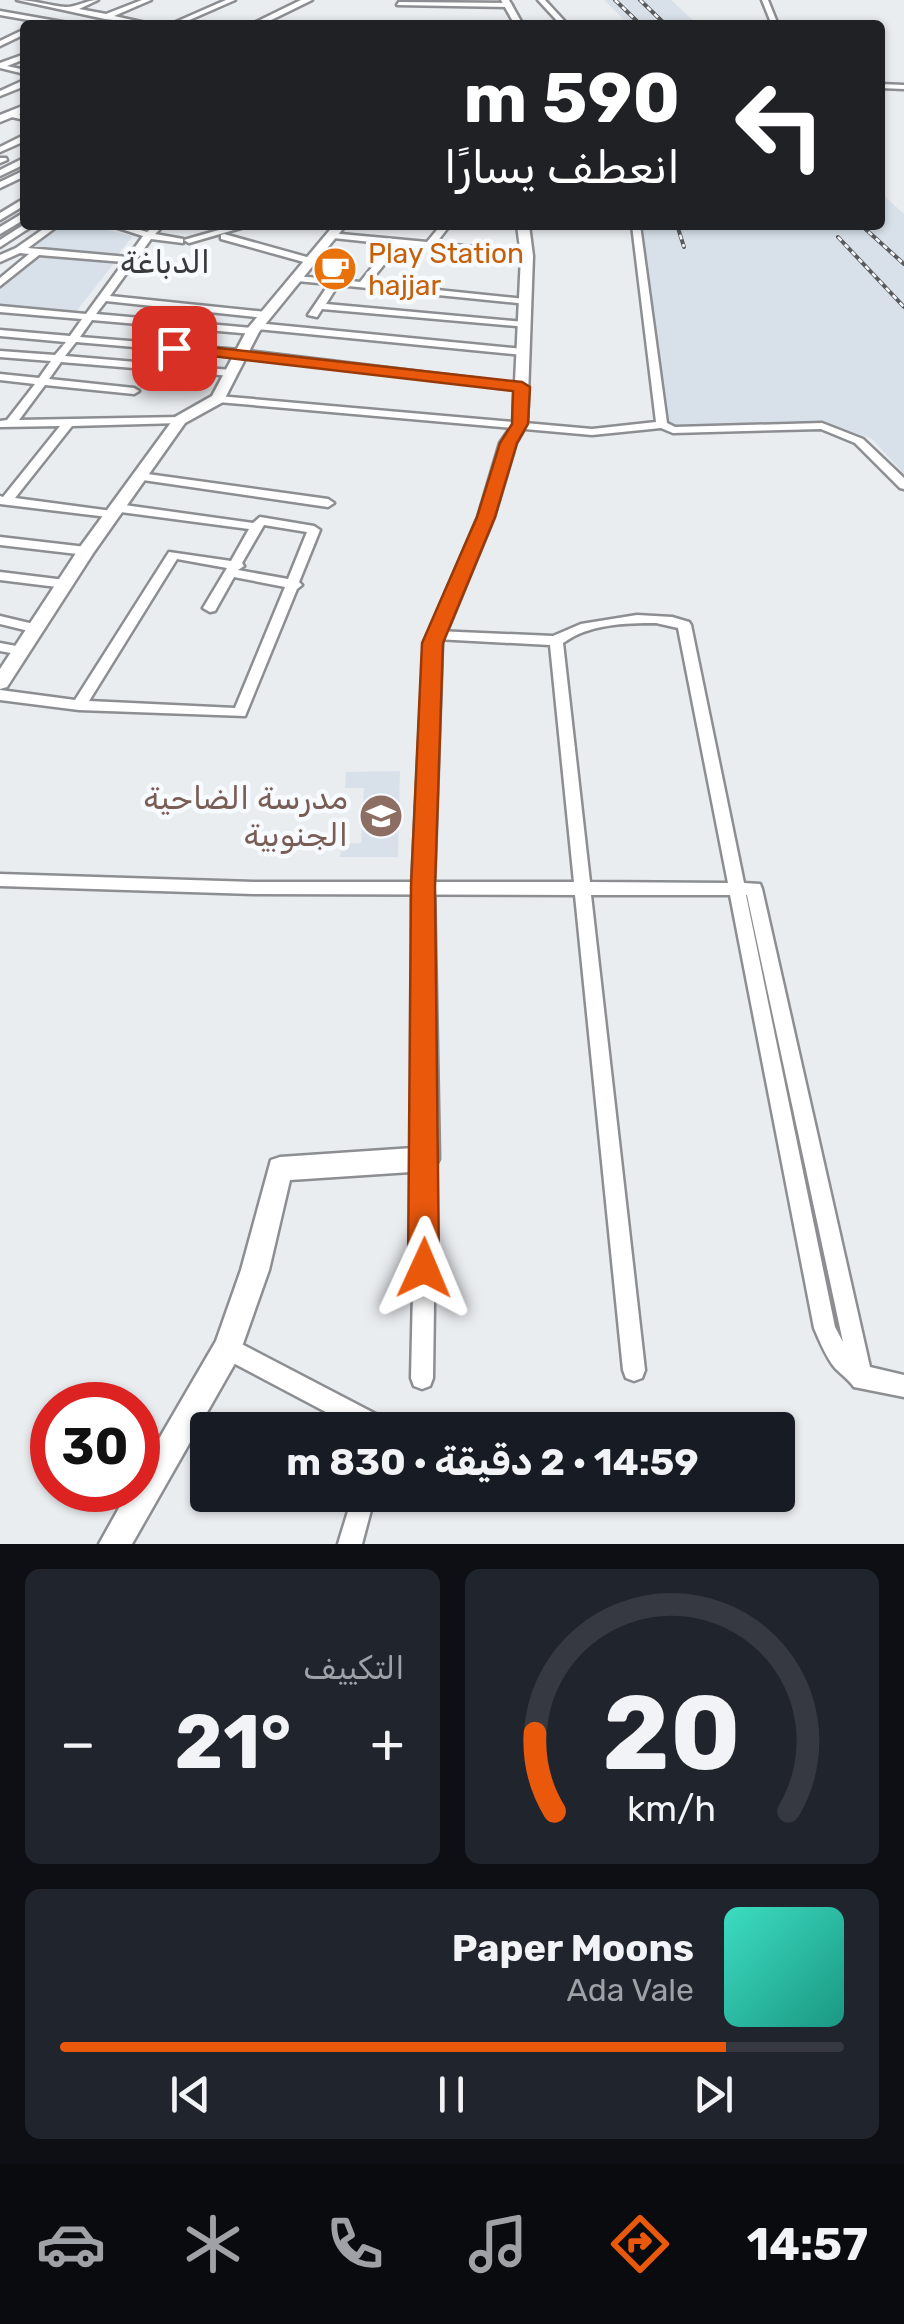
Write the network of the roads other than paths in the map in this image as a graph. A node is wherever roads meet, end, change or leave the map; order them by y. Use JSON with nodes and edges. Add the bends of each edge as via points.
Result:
{"nodes":[{"id":1,"x":20,"y":0,"type":"edge"},
{"id":2,"x":56,"y":0,"type":"edge"},
{"id":3,"x":95,"y":0,"type":"edge"},
{"id":4,"x":146,"y":0,"type":"edge"},
{"id":5,"x":232,"y":0,"type":"edge"},
{"id":6,"x":308,"y":0,"type":"edge"},
{"id":7,"x":541,"y":0,"type":"edge"},
{"id":8,"x":507,"y":3,"type":"edge"},
{"id":9,"x":44,"y":4,"type":"junction"},
{"id":10,"x":400,"y":4,"type":"dead end"},
{"id":11,"x":71,"y":10,"type":"junction"},
{"id":12,"x":0,"y":13,"type":"edge"},
{"id":13,"x":104,"y":17,"type":"junction"},
{"id":14,"x":208,"y":17,"type":"dead end"},
{"id":15,"x":28,"y":20,"type":"edge"},
{"id":16,"x":122,"y":20,"type":"edge"},
{"id":17,"x":184,"y":20,"type":"edge"},
{"id":18,"x":203,"y":20,"type":"edge"},
{"id":19,"x":265,"y":20,"type":"edge"},
{"id":20,"x":560,"y":20,"type":"edge"},
{"id":21,"x":20,"y":58,"type":"edge"},
{"id":22,"x":20,"y":71,"type":"edge"},
{"id":23,"x":20,"y":169,"type":"edge"},
{"id":24,"x":0,"y":186,"type":"edge"},
{"id":25,"x":22,"y":230,"type":"edge"},
{"id":26,"x":48,"y":230,"type":"edge"},
{"id":27,"x":133,"y":230,"type":"edge"},
{"id":28,"x":155,"y":230,"type":"edge"},
{"id":29,"x":220,"y":230,"type":"edge"},
{"id":30,"x":337,"y":230,"type":"edge"},
{"id":31,"x":442,"y":230,"type":"edge"},
{"id":32,"x":524,"y":230,"type":"edge"},
{"id":33,"x":637,"y":230,"type":"edge"},
{"id":34,"x":150,"y":236,"type":"junction"},
{"id":35,"x":224,"y":237,"type":"dead end"},
{"id":36,"x":398,"y":242,"type":"junction"},
{"id":37,"x":0,"y":244,"type":"edge"},
{"id":38,"x":430,"y":245,"type":"junction"},
{"id":39,"x":19,"y":250,"type":"junction"},
{"id":40,"x":35,"y":254,"type":"junction"},
{"id":41,"x":527,"y":256,"type":"junction"},
{"id":42,"x":0,"y":259,"type":"edge"},
{"id":43,"x":130,"y":260,"type":"junction"},
{"id":44,"x":311,"y":261,"type":"junction"},
{"id":45,"x":348,"y":264,"type":"dead end"},
{"id":46,"x":297,"y":278,"type":"junction"},
{"id":47,"x":0,"y":283,"type":"edge"},
{"id":48,"x":334,"y":283,"type":"junction"},
{"id":49,"x":362,"y":286,"type":"junction"},
{"id":50,"x":104,"y":298,"type":"junction"},
{"id":51,"x":525,"y":302,"type":"junction"},
{"id":52,"x":0,"y":309,"type":"edge"},
{"id":53,"x":92,"y":316,"type":"junction"},
{"id":54,"x":258,"y":324,"type":"junction"},
{"id":55,"x":524,"y":325,"type":"junction"},
{"id":56,"x":0,"y":333,"type":"edge"},
{"id":57,"x":74,"y":339,"type":"junction"},
{"id":58,"x":523,"y":352,"type":"junction"},
{"id":59,"x":0,"y":354,"type":"edge"},
{"id":60,"x":240,"y":354,"type":"junction"},
{"id":61,"x":60,"y":358,"type":"junction"},
{"id":62,"x":230,"y":373,"type":"junction"},
{"id":63,"x":0,"y":377,"type":"edge"},
{"id":64,"x":43,"y":381,"type":"junction"},
{"id":65,"x":522,"y":387,"type":"junction"},
{"id":66,"x":134,"y":391,"type":"dead end"},
{"id":67,"x":218,"y":399,"type":"junction"},
{"id":68,"x":180,"y":420,"type":"junction"},
{"id":69,"x":70,"y":421,"type":"junction"},
{"id":70,"x":6,"y":423,"type":"edge"},
{"id":71,"x":520,"y":424,"type":"junction"},
{"id":72,"x":662,"y":425,"type":"junction"},
{"id":73,"x":140,"y":477,"type":"junction"},
{"id":74,"x":904,"y":485,"type":"edge"},
{"id":75,"x":4,"y":500,"type":"edge"},
{"id":76,"x":328,"y":503,"type":"dead end"},
{"id":77,"x":115,"y":511,"type":"junction"},
{"id":78,"x":258,"y":526,"type":"junction"},
{"id":79,"x":0,"y":541,"type":"edge"},
{"id":80,"x":86,"y":550,"type":"junction"},
{"id":81,"x":235,"y":569,"type":"junction"},
{"id":82,"x":0,"y":576,"type":"edge"},
{"id":83,"x":65,"y":584,"type":"junction"},
{"id":84,"x":296,"y":585,"type":"junction"},
{"id":85,"x":210,"y":608,"type":"dead end"},
{"id":86,"x":0,"y":620,"type":"edge"},
{"id":87,"x":36,"y":628,"type":"junction"},
{"id":88,"x":436,"y":635,"type":"junction"},
{"id":89,"x":556,"y":641,"type":"junction"},
{"id":90,"x":0,"y":647,"type":"edge"},
{"id":91,"x":22,"y":652,"type":"junction"},
{"id":92,"x":0,"y":683,"type":"edge"},
{"id":93,"x":0,"y":695,"type":"edge"},
{"id":94,"x":79,"y":705,"type":"junction"},
{"id":95,"x":0,"y":880,"type":"edge"},
{"id":96,"x":423,"y":886,"type":"junction"},
{"id":97,"x":736,"y":886,"type":"junction"},
{"id":98,"x":584,"y":888,"type":"junction"},
{"id":99,"x":426,"y":1159,"type":"junction"},
{"id":100,"x":228,"y":1348,"type":"junction"},
{"id":101,"x":634,"y":1370,"type":"dead end"},
{"id":102,"x":422,"y":1378,"type":"dead end"},
{"id":103,"x":904,"y":1386,"type":"edge"},
{"id":104,"x":349,"y":1412,"type":"edge"},
{"id":105,"x":359,"y":1512,"type":"edge"},
{"id":106,"x":115,"y":1544,"type":"edge"},
{"id":107,"x":350,"y":1544,"type":"edge"}],
"edges":[{"from":1,"to":9,"type":"street"},
{"from":2,"to":9,"type":"street"},
{"from":3,"to":11,"type":"street"},
{"from":4,"to":13,"type":"street"},
{"from":5,"to":17,"type":"street"},
{"from":6,"to":19,"type":"street"},
{"from":7,"to":20,"type":"street"},
{"from":8,"to":10,"type":"street"},
{"from":9,"to":11,"type":"street"},
{"from":11,"to":13,"type":"street"},
{"from":12,"to":15,"type":"street"},
{"from":13,"to":16,"type":"street"},
{"from":14,"to":18,"type":"street"},
{"from":21,"to":22,"type":"street","via":[[0,66]]},
{"from":23,"to":24,"type":"street"},
{"from":25,"to":37,"type":"street"},
{"from":26,"to":39,"type":"street"},
{"from":27,"to":34,"type":"street"},
{"from":28,"to":34,"type":"street"},
{"from":29,"to":34,"type":"street","via":[[185,240]]},
{"from":30,"to":36,"type":"street"},
{"from":30,"to":44,"type":"street"},
{"from":31,"to":38,"type":"street"},
{"from":32,"to":41,"type":"street"},
{"from":33,"to":72,"type":"street"},
{"from":34,"to":43,"type":"street"},
{"from":35,"to":44,"type":"street"},
{"from":36,"to":38,"type":"street"},
{"from":36,"to":49,"type":"street"},
{"from":38,"to":41,"type":"street"},
{"from":39,"to":40,"type":"street"},
{"from":39,"to":42,"type":"street"},
{"from":40,"to":43,"type":"street"},
{"from":40,"to":47,"type":"street"},
{"from":41,"to":51,"type":"street"},
{"from":43,"to":50,"type":"street"},
{"from":44,"to":46,"type":"street"},
{"from":45,"to":48,"type":"street"},
{"from":46,"to":48,"type":"street"},
{"from":46,"to":54,"type":"street"},
{"from":48,"to":49,"type":"street"},
{"from":48,"to":55,"type":"street","via":[[316,310]]},
{"from":49,"to":51,"type":"street"},
{"from":50,"to":53,"type":"street"},
{"from":50,"to":54,"type":"street"},
{"from":51,"to":55,"type":"street"},
{"from":52,"to":53,"type":"street"},
{"from":53,"to":54,"type":"street"},
{"from":53,"to":57,"type":"street"},
{"from":54,"to":58,"type":"street"},
{"from":54,"to":60,"type":"street"},
{"from":55,"to":58,"type":"street"},
{"from":56,"to":57,"type":"street"},
{"from":57,"to":60,"type":"street"},
{"from":57,"to":61,"type":"street"},
{"from":58,"to":65,"type":"street"},
{"from":59,"to":61,"type":"street"},
{"from":60,"to":62,"type":"street"},
{"from":60,"to":65,"type":"street"},
{"from":61,"to":62,"type":"street"},
{"from":61,"to":64,"type":"street"},
{"from":62,"to":67,"type":"street"},
{"from":63,"to":64,"type":"street"},
{"from":64,"to":66,"type":"street"},
{"from":64,"to":70,"type":"street"},
{"from":65,"to":71,"type":"street"},
{"from":67,"to":68,"type":"street"},
{"from":67,"to":71,"type":"street"},
{"from":68,"to":69,"type":"street"},
{"from":68,"to":73,"type":"street"},
{"from":69,"to":70,"type":"street"},
{"from":69,"to":75,"type":"street"},
{"from":71,"to":72,"type":"street","via":[[592,432]]},
{"from":71,"to":88,"type":"street"},
{"from":72,"to":74,"type":"street","via":[[822,426],[859,441]]},
{"from":73,"to":76,"type":"street"},
{"from":73,"to":77,"type":"street"},
{"from":75,"to":77,"type":"street"},
{"from":77,"to":78,"type":"street"},
{"from":77,"to":80,"type":"street"},
{"from":78,"to":81,"type":"street"},
{"from":78,"to":84,"type":"street","via":[[260,521],[314,530]]},
{"from":79,"to":80,"type":"street"},
{"from":80,"to":83,"type":"street"},
{"from":81,"to":84,"type":"street"},
{"from":81,"to":85,"type":"street"},
{"from":81,"to":94,"type":"street","via":[[173,555]]},
{"from":82,"to":83,"type":"street"},
{"from":83,"to":87,"type":"street"},
{"from":84,"to":94,"type":"street","via":[[240,713]]},
{"from":86,"to":87,"type":"street"},
{"from":87,"to":91,"type":"street"},
{"from":88,"to":89,"type":"street"},
{"from":88,"to":96,"type":"street"},
{"from":89,"to":97,"type":"street","via":[[588,626],[656,618],[684,625]]},
{"from":89,"to":98,"type":"street"},
{"from":90,"to":91,"type":"street"},
{"from":91,"to":92,"type":"street"},
{"from":93,"to":94,"type":"street"},
{"from":95,"to":96,"type":"street"},
{"from":96,"to":98,"type":"street"},
{"from":96,"to":99,"type":"street"},
{"from":97,"to":98,"type":"street"},
{"from":97,"to":103,"type":"street","via":[[758,896],[862,1378]]},
{"from":98,"to":101,"type":"street"},
{"from":99,"to":100,"type":"street","via":[[280,1170]]},
{"from":99,"to":102,"type":"street"},
{"from":100,"to":104,"type":"street"},
{"from":100,"to":106,"type":"street"},
{"from":105,"to":107,"type":"street"}]}
